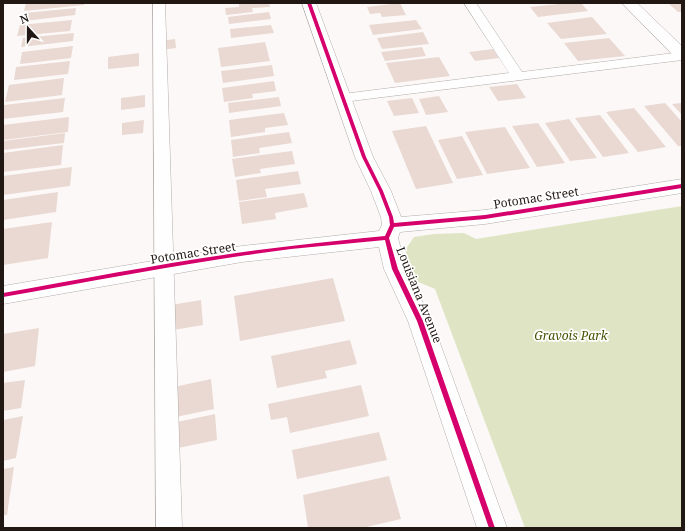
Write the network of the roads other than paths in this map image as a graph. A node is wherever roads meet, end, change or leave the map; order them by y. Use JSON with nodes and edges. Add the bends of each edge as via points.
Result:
{"nodes":[{"id":1,"x":159,"y":3,"type":"edge"},
{"id":2,"x":309,"y":3,"type":"edge"},
{"id":3,"x":470,"y":3,"type":"edge"},
{"id":4,"x":628,"y":3,"type":"edge"},
{"id":5,"x":682,"y":56,"type":"edge"},
{"id":6,"x":518,"y":76,"type":"junction"},
{"id":7,"x":343,"y":98,"type":"junction"},
{"id":8,"x":682,"y":186,"type":"edge"},
{"id":9,"x":390,"y":232,"type":"junction"},
{"id":10,"x":164,"y":267,"type":"junction"},
{"id":11,"x":3,"y":296,"type":"edge"},
{"id":12,"x":169,"y":528,"type":"edge"},
{"id":13,"x":492,"y":528,"type":"edge"}],
"edges":[{"from":1,"to":10,"type":"lane"},
{"from":2,"to":7,"type":"street","name":"Louisiana Avenue"},
{"from":3,"to":6,"type":"lane"},
{"from":4,"to":5,"type":"street"},
{"from":5,"to":6,"type":"lane"},
{"from":6,"to":7,"type":"lane"},
{"from":7,"to":9,"type":"street","name":"Louisiana Avenue","via":[[364,157],[391,217]]},
{"from":8,"to":9,"type":"street","name":"Potomac Street"},
{"from":9,"to":10,"type":"street","name":"Potomac Street"},
{"from":9,"to":13,"type":"street","name":"Louisiana Avenue","via":[[395,269],[420,321]]},
{"from":10,"to":11,"type":"street","name":"Potomac Street"},
{"from":10,"to":12,"type":"lane"}]}
